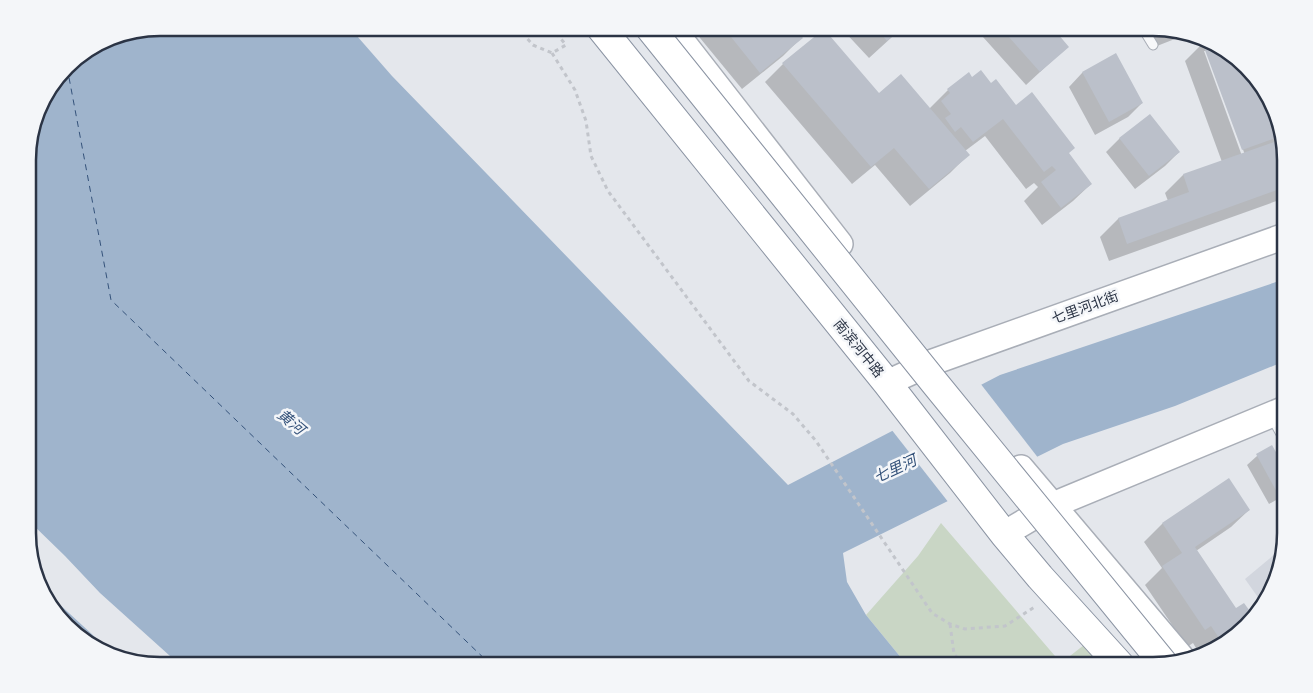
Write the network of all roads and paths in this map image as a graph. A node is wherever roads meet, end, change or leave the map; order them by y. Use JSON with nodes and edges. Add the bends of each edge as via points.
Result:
{"nodes":[{"id":1,"x":656,"y":36,"type":"edge"},
{"id":2,"x":678,"y":36,"type":"edge"},
{"id":3,"x":1148,"y":36,"type":"edge"},
{"id":4,"x":525,"y":37,"type":"edge"},
{"id":5,"x":559,"y":37,"type":"edge"},
{"id":6,"x":607,"y":37,"type":"edge"},
{"id":7,"x":1153,"y":44,"type":"dead end"},
{"id":8,"x":552,"y":53,"type":"junction"},
{"id":9,"x":1277,"y":239,"type":"edge"},
{"id":10,"x":933,"y":362,"type":"junction"},
{"id":11,"x":894,"y":391,"type":"junction"},
{"id":12,"x":1277,"y":412,"type":"edge"},
{"id":13,"x":1053,"y":505,"type":"junction"},
{"id":14,"x":1004,"y":534,"type":"junction"},
{"id":15,"x":1055,"y":593,"type":"junction"},
{"id":16,"x":950,"y":624,"type":"junction"},
{"id":17,"x":1178,"y":654,"type":"edge"},
{"id":18,"x":956,"y":656,"type":"edge"},
{"id":19,"x":1112,"y":656,"type":"edge"},
{"id":20,"x":1157,"y":656,"type":"edge"}],
"edges":[{"from":1,"to":20,"type":"highway","bridge":true},
{"from":2,"to":10,"type":"street"},
{"from":3,"to":7,"type":"lane"},
{"from":4,"to":8,"type":"path","via":[[533,45]]},
{"from":5,"to":8,"type":"path","via":[[566,45]]},
{"from":6,"to":11,"type":"highway","name":"南滨河中路"},
{"from":8,"to":16,"type":"path","via":[[575,90],[586,121],[591,156],[608,191],[749,381],[794,414],[816,441],[932,613]]},
{"from":9,"to":10,"type":"street","name":"七里河北街"},
{"from":10,"to":11,"type":"street","name":"七里河北街"},
{"from":10,"to":13,"type":"street"},
{"from":11,"to":14,"type":"highway","name":"南滨河中路"},
{"from":12,"to":13,"type":"street"},
{"from":13,"to":14,"type":"street"},
{"from":13,"to":17,"type":"street"},
{"from":14,"to":15,"type":"highway","name":"南滨河中路"},
{"from":15,"to":16,"type":"path","via":[[1005,626],[965,629]]},
{"from":15,"to":19,"type":"highway","name":"南滨河中路"},
{"from":16,"to":18,"type":"path"}]}
